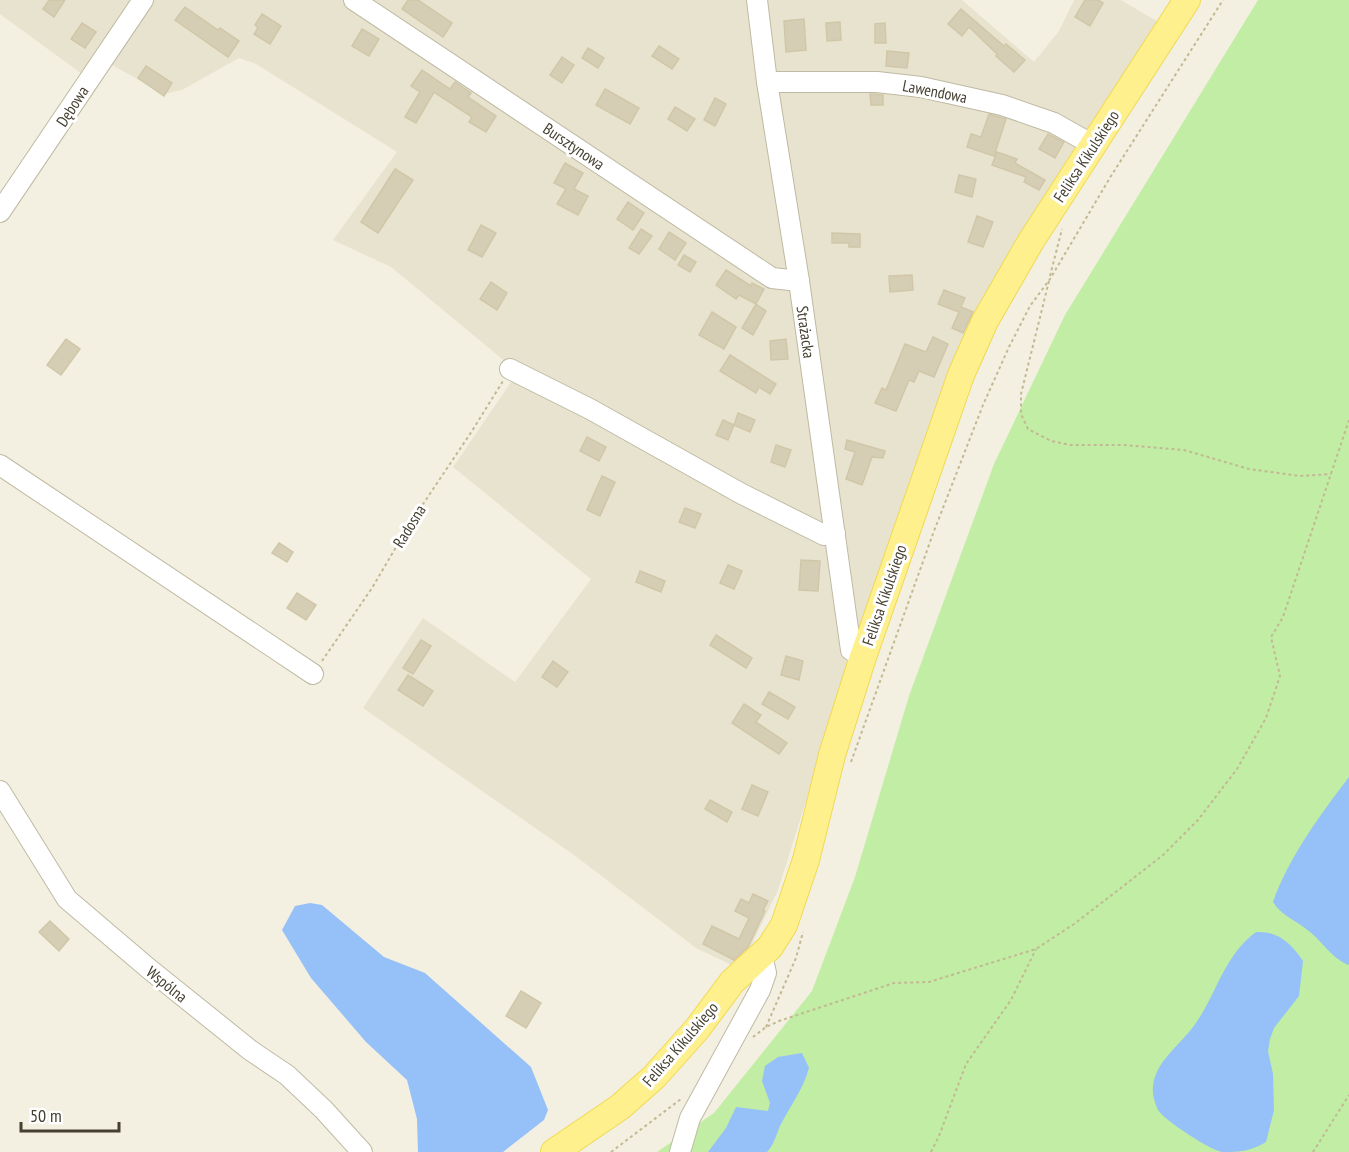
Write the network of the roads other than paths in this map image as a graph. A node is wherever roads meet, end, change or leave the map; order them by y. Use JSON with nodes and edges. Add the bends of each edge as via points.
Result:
{"nodes":[{"id":1,"x":143,"y":0,"type":"edge"},
{"id":2,"x":354,"y":0,"type":"edge"},
{"id":3,"x":757,"y":0,"type":"edge"},
{"id":4,"x":1187,"y":0,"type":"edge"},
{"id":5,"x":767,"y":82,"type":"junction"},
{"id":6,"x":1093,"y":145,"type":"junction"},
{"id":7,"x":0,"y":212,"type":"edge"},
{"id":8,"x":799,"y":281,"type":"junction"},
{"id":9,"x":510,"y":369,"type":"road end"},
{"id":10,"x":0,"y":465,"type":"edge"},
{"id":11,"x":835,"y":533,"type":"junction"},
{"id":12,"x":863,"y":657,"type":"junction"},
{"id":13,"x":313,"y":674,"type":"road end"},
{"id":14,"x":0,"y":791,"type":"edge"},
{"id":15,"x":762,"y":955,"type":"junction"},
{"id":16,"x":362,"y":1152,"type":"edge"},
{"id":17,"x":554,"y":1152,"type":"edge"},
{"id":18,"x":680,"y":1152,"type":"edge"}],
"edges":[{"from":1,"to":7,"type":"street","name":"Dębowa"},
{"from":2,"to":8,"type":"street","name":"Bursztynowa","via":[[772,278]]},
{"from":3,"to":5,"type":"street","name":"Strażacka"},
{"from":4,"to":6,"type":"main road","name":"Feliksa Kikulskiego"},
{"from":5,"to":6,"type":"street","name":"Lawendowa","via":[[877,81],[921,87],[1002,105],[1054,123]]},
{"from":5,"to":8,"type":"street","name":"Strażacka"},
{"from":6,"to":12,"type":"main road","name":"Feliksa Kikulskiego","via":[[1031,240],[980,332],[961,375]]},
{"from":8,"to":11,"type":"street","name":"Strażacka"},
{"from":9,"to":11,"type":"street","via":[[742,494],[824,535]]},
{"from":10,"to":13,"type":"street"},
{"from":11,"to":12,"type":"street","name":"Strażacka","via":[[851,650]]},
{"from":12,"to":15,"type":"main road","name":"Feliksa Kikulskiego","via":[[832,755],[797,892],[784,925]]},
{"from":14,"to":16,"type":"street","name":"Wspólna","via":[[67,899],[231,1035],[287,1075]]},
{"from":15,"to":17,"type":"main road","name":"Feliksa Kikulskiego","via":[[732,982],[654,1077],[620,1107]]},
{"from":15,"to":18,"type":"street","via":[[766,973],[760,990],[690,1118]]}]}
